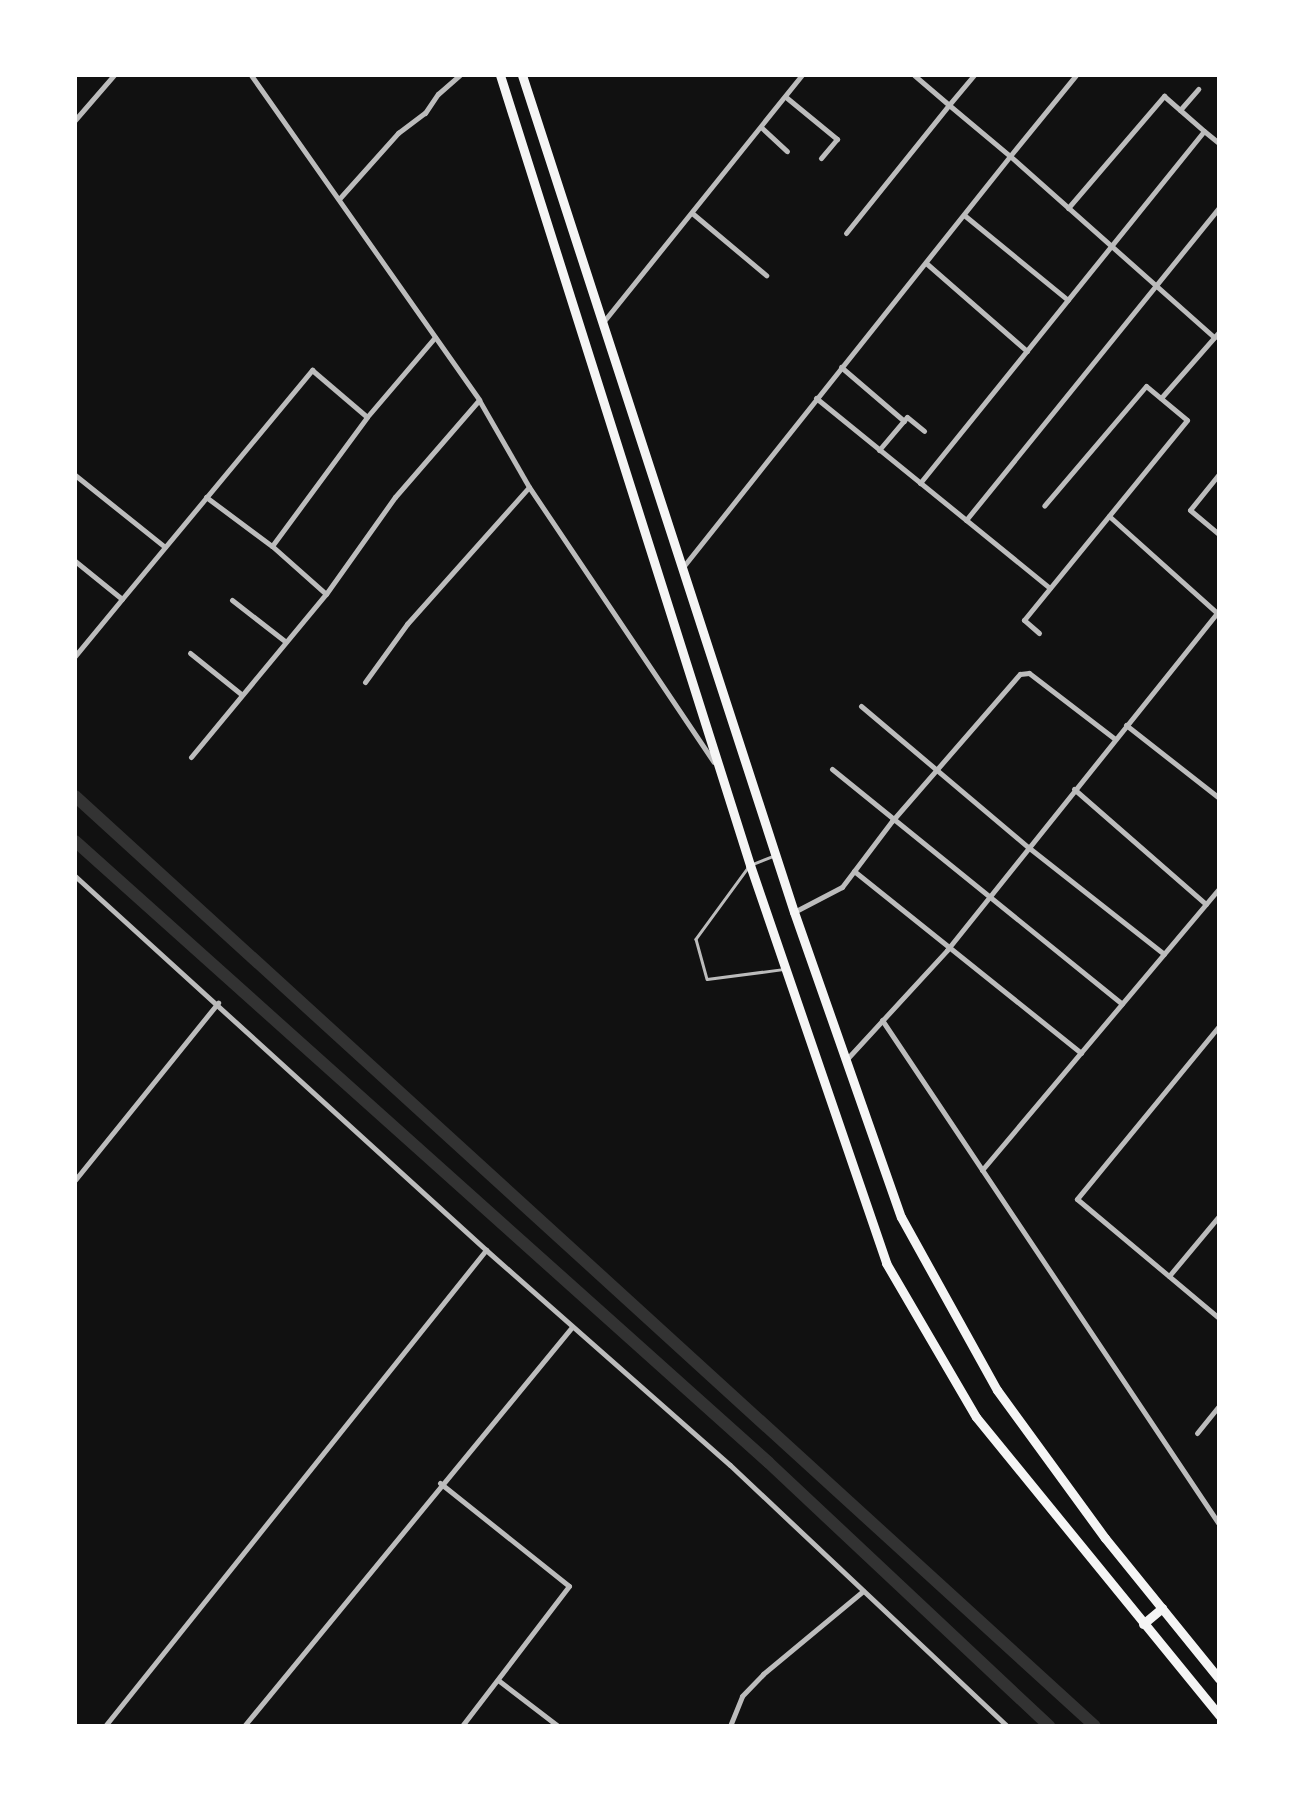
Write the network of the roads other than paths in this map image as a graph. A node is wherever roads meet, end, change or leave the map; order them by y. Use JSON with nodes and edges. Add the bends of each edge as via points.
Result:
{"nodes":[{"id":1,"x":114,"y":75,"type":"edge"},
{"id":2,"x":251,"y":75,"type":"edge"},
{"id":3,"x":460,"y":75,"type":"edge"},
{"id":4,"x":500,"y":75,"type":"edge"},
{"id":5,"x":522,"y":75,"type":"edge"},
{"id":6,"x":802,"y":75,"type":"edge"},
{"id":7,"x":914,"y":75,"type":"edge"},
{"id":8,"x":974,"y":75,"type":"edge"},
{"id":9,"x":1076,"y":75,"type":"edge"},
{"id":10,"x":1198,"y":89,"type":"dead end"},
{"id":11,"x":787,"y":98,"type":"junction"},
{"id":12,"x":949,"y":105,"type":"junction"},
{"id":13,"x":1180,"y":110,"type":"junction"},
{"id":14,"x":75,"y":120,"type":"edge"},
{"id":15,"x":762,"y":128,"type":"junction"},
{"id":16,"x":1204,"y":131,"type":"junction"},
{"id":17,"x":1219,"y":143,"type":"edge"},
{"id":18,"x":787,"y":151,"type":"dead end"},
{"id":19,"x":1010,"y":156,"type":"junction"},
{"id":20,"x":821,"y":158,"type":"dead end"},
{"id":21,"x":339,"y":200,"type":"junction"},
{"id":22,"x":1068,"y":208,"type":"junction"},
{"id":23,"x":1219,"y":208,"type":"edge"},
{"id":24,"x":692,"y":213,"type":"junction"},
{"id":25,"x":964,"y":215,"type":"junction"},
{"id":26,"x":846,"y":233,"type":"dead end"},
{"id":27,"x":1110,"y":247,"type":"junction"},
{"id":28,"x":926,"y":263,"type":"junction"},
{"id":29,"x":766,"y":275,"type":"dead end"},
{"id":30,"x":1156,"y":286,"type":"junction"},
{"id":31,"x":1068,"y":300,"type":"junction"},
{"id":32,"x":604,"y":321,"type":"junction"},
{"id":33,"x":1217,"y":334,"type":"edge"},
{"id":34,"x":435,"y":337,"type":"junction"},
{"id":35,"x":1027,"y":351,"type":"junction"},
{"id":36,"x":841,"y":367,"type":"junction"},
{"id":37,"x":816,"y":398,"type":"junction"},
{"id":38,"x":1161,"y":398,"type":"junction"},
{"id":39,"x":479,"y":400,"type":"junction"},
{"id":40,"x":368,"y":418,"type":"junction"},
{"id":41,"x":904,"y":421,"type":"junction"},
{"id":42,"x":924,"y":431,"type":"dead end"},
{"id":43,"x":879,"y":450,"type":"junction"},
{"id":44,"x":1219,"y":474,"type":"edge"},
{"id":45,"x":75,"y":475,"type":"edge"},
{"id":46,"x":920,"y":483,"type":"junction"},
{"id":47,"x":529,"y":487,"type":"junction"},
{"id":48,"x":206,"y":498,"type":"junction"},
{"id":49,"x":1044,"y":506,"type":"dead end"},
{"id":50,"x":1109,"y":516,"type":"junction"},
{"id":51,"x":966,"y":520,"type":"junction"},
{"id":52,"x":1219,"y":534,"type":"edge"},
{"id":53,"x":272,"y":546,"type":"junction"},
{"id":54,"x":165,"y":547,"type":"junction"},
{"id":55,"x":75,"y":561,"type":"edge"},
{"id":56,"x":682,"y":568,"type":"junction"},
{"id":57,"x":1050,"y":588,"type":"junction"},
{"id":58,"x":326,"y":594,"type":"junction"},
{"id":59,"x":122,"y":599,"type":"junction"},
{"id":60,"x":232,"y":600,"type":"dead end"},
{"id":61,"x":1218,"y":612,"type":"edge"},
{"id":62,"x":1039,"y":633,"type":"dead end"},
{"id":63,"x":286,"y":642,"type":"junction"},
{"id":64,"x":191,"y":653,"type":"dead end"},
{"id":65,"x":75,"y":656,"type":"edge"},
{"id":66,"x":365,"y":682,"type":"dead end"},
{"id":67,"x":241,"y":695,"type":"junction"},
{"id":68,"x":861,"y":706,"type":"dead end"},
{"id":69,"x":1126,"y":724,"type":"junction"},
{"id":70,"x":1115,"y":739,"type":"junction"},
{"id":71,"x":191,"y":757,"type":"dead end"},
{"id":72,"x":718,"y":767,"type":"junction"},
{"id":73,"x":938,"y":767,"type":"junction"},
{"id":74,"x":832,"y":768,"type":"dead end"},
{"id":75,"x":1074,"y":789,"type":"junction"},
{"id":76,"x":1219,"y":798,"type":"edge"},
{"id":77,"x":892,"y":821,"type":"junction"},
{"id":78,"x":1028,"y":847,"type":"junction"},
{"id":79,"x":776,"y":855,"type":"junction"},
{"id":80,"x":750,"y":865,"type":"junction"},
{"id":81,"x":854,"y":872,"type":"junction"},
{"id":82,"x":75,"y":876,"type":"edge"},
{"id":83,"x":1219,"y":889,"type":"edge"},
{"id":84,"x":988,"y":897,"type":"junction"},
{"id":85,"x":1206,"y":904,"type":"junction"},
{"id":86,"x":794,"y":912,"type":"junction"},
{"id":87,"x":947,"y":950,"type":"junction"},
{"id":88,"x":1164,"y":954,"type":"junction"},
{"id":89,"x":784,"y":969,"type":"junction"},
{"id":90,"x":218,"y":1003,"type":"junction"},
{"id":91,"x":1122,"y":1004,"type":"junction"},
{"id":92,"x":882,"y":1020,"type":"junction"},
{"id":93,"x":1219,"y":1027,"type":"edge"},
{"id":94,"x":1081,"y":1053,"type":"junction"},
{"id":95,"x":846,"y":1060,"type":"junction"},
{"id":96,"x":982,"y":1170,"type":"junction"},
{"id":97,"x":75,"y":1180,"type":"edge"},
{"id":98,"x":1219,"y":1216,"type":"edge"},
{"id":99,"x":486,"y":1250,"type":"junction"},
{"id":100,"x":1169,"y":1276,"type":"junction"},
{"id":101,"x":1219,"y":1318,"type":"edge"},
{"id":102,"x":572,"y":1327,"type":"junction"},
{"id":103,"x":1219,"y":1406,"type":"edge"},
{"id":104,"x":1197,"y":1433,"type":"dead end"},
{"id":105,"x":440,"y":1483,"type":"junction"},
{"id":106,"x":1219,"y":1524,"type":"edge"},
{"id":107,"x":863,"y":1591,"type":"junction"},
{"id":108,"x":1162,"y":1608,"type":"junction"},
{"id":109,"x":1143,"y":1624,"type":"junction"},
{"id":110,"x":1219,"y":1679,"type":"edge"},
{"id":111,"x":498,"y":1680,"type":"junction"},
{"id":112,"x":1219,"y":1715,"type":"edge"},
{"id":113,"x":105,"y":1726,"type":"edge"},
{"id":114,"x":244,"y":1726,"type":"edge"},
{"id":115,"x":462,"y":1726,"type":"edge"},
{"id":116,"x":558,"y":1726,"type":"edge"},
{"id":117,"x":730,"y":1726,"type":"edge"},
{"id":118,"x":1007,"y":1726,"type":"edge"}],
"edges":[{"from":1,"to":14,"type":"street"},
{"from":2,"to":21,"type":"street"},
{"from":3,"to":21,"type":"street","via":[[425,113],[398,133]]},
{"from":4,"to":72,"type":"main road"},
{"from":5,"to":32,"type":"main road"},
{"from":6,"to":11,"type":"street"},
{"from":7,"to":12,"type":"street"},
{"from":8,"to":12,"type":"street"},
{"from":9,"to":19,"type":"street"},
{"from":10,"to":13,"type":"street"},
{"from":11,"to":15,"type":"street"},
{"from":11,"to":20,"type":"street","via":[[837,139]]},
{"from":12,"to":19,"type":"street"},
{"from":12,"to":26,"type":"street"},
{"from":13,"to":16,"type":"street"},
{"from":13,"to":22,"type":"street","via":[[1164,96]]},
{"from":15,"to":18,"type":"street"},
{"from":15,"to":24,"type":"street"},
{"from":16,"to":17,"type":"street"},
{"from":16,"to":27,"type":"street"},
{"from":19,"to":22,"type":"street"},
{"from":19,"to":25,"type":"street"},
{"from":21,"to":34,"type":"street"},
{"from":22,"to":27,"type":"street"},
{"from":23,"to":30,"type":"street"},
{"from":24,"to":29,"type":"street"},
{"from":24,"to":32,"type":"street"},
{"from":25,"to":28,"type":"street"},
{"from":25,"to":31,"type":"street"},
{"from":27,"to":30,"type":"street"},
{"from":27,"to":31,"type":"street"},
{"from":28,"to":35,"type":"street"},
{"from":28,"to":36,"type":"street"},
{"from":30,"to":33,"type":"street"},
{"from":30,"to":51,"type":"street"},
{"from":31,"to":35,"type":"street"},
{"from":32,"to":56,"type":"main road"},
{"from":33,"to":38,"type":"street"},
{"from":34,"to":39,"type":"street"},
{"from":34,"to":40,"type":"street"},
{"from":35,"to":46,"type":"street"},
{"from":36,"to":37,"type":"street"},
{"from":36,"to":41,"type":"street"},
{"from":37,"to":43,"type":"street"},
{"from":37,"to":56,"type":"street"},
{"from":38,"to":49,"type":"street","via":[[1146,386]]},
{"from":38,"to":50,"type":"street","via":[[1187,420]]},
{"from":39,"to":47,"type":"street"},
{"from":39,"to":58,"type":"street","via":[[395,497]]},
{"from":40,"to":48,"type":"street","via":[[312,370]]},
{"from":40,"to":53,"type":"street"},
{"from":41,"to":42,"type":"street","via":[[908,417]]},
{"from":41,"to":43,"type":"street"},
{"from":43,"to":46,"type":"street"},
{"from":44,"to":52,"type":"street","via":[[1190,510]]},
{"from":45,"to":54,"type":"street"},
{"from":46,"to":51,"type":"street"},
{"from":47,"to":66,"type":"street","via":[[407,624]]},
{"from":47,"to":72,"type":"street"},
{"from":48,"to":53,"type":"street"},
{"from":48,"to":54,"type":"street"},
{"from":50,"to":57,"type":"street"},
{"from":50,"to":61,"type":"street"},
{"from":51,"to":57,"type":"street"},
{"from":53,"to":58,"type":"street"},
{"from":54,"to":59,"type":"street"},
{"from":55,"to":59,"type":"street"},
{"from":56,"to":79,"type":"main road"},
{"from":57,"to":62,"type":"street","via":[[1024,620]]},
{"from":58,"to":63,"type":"street"},
{"from":59,"to":65,"type":"street"},
{"from":60,"to":63,"type":"street"},
{"from":61,"to":69,"type":"street"},
{"from":63,"to":67,"type":"street"},
{"from":64,"to":67,"type":"street"},
{"from":67,"to":71,"type":"street"},
{"from":68,"to":73,"type":"street"},
{"from":69,"to":70,"type":"street"},
{"from":69,"to":76,"type":"street"},
{"from":70,"to":73,"type":"street","via":[[1029,673],[1020,674]]},
{"from":70,"to":75,"type":"street"},
{"from":72,"to":80,"type":"main road"},
{"from":73,"to":77,"type":"street"},
{"from":73,"to":78,"type":"street"},
{"from":74,"to":77,"type":"street"},
{"from":75,"to":78,"type":"street"},
{"from":75,"to":85,"type":"street"},
{"from":77,"to":81,"type":"street"},
{"from":77,"to":84,"type":"street"},
{"from":78,"to":84,"type":"street"},
{"from":78,"to":88,"type":"street"},
{"from":79,"to":80,"type":"lane"},
{"from":79,"to":86,"type":"main road"},
{"from":80,"to":89,"type":"main road"},
{"from":80,"to":89,"type":"lane","via":[[696,939],[707,979]]},
{"from":81,"to":86,"type":"street","via":[[834,892]]},
{"from":81,"to":87,"type":"street"},
{"from":82,"to":90,"type":"street"},
{"from":83,"to":85,"type":"street"},
{"from":84,"to":87,"type":"street"},
{"from":84,"to":91,"type":"street"},
{"from":85,"to":88,"type":"street"},
{"from":86,"to":95,"type":"main road"},
{"from":87,"to":92,"type":"street"},
{"from":87,"to":94,"type":"street"},
{"from":88,"to":91,"type":"street"},
{"from":89,"to":109,"type":"main road","via":[[886,1263],[906,1302],[976,1416]]},
{"from":90,"to":97,"type":"street"},
{"from":90,"to":99,"type":"street"},
{"from":91,"to":94,"type":"street"},
{"from":92,"to":95,"type":"street"},
{"from":92,"to":96,"type":"street"},
{"from":93,"to":100,"type":"street","via":[[1077,1199]]},
{"from":94,"to":96,"type":"street"},
{"from":95,"to":108,"type":"main road","via":[[901,1217],[997,1390]]},
{"from":96,"to":106,"type":"street"},
{"from":98,"to":100,"type":"street"},
{"from":99,"to":102,"type":"street"},
{"from":99,"to":113,"type":"street"},
{"from":100,"to":101,"type":"street"},
{"from":102,"to":105,"type":"street"},
{"from":102,"to":107,"type":"street","via":[[730,1465]]},
{"from":103,"to":104,"type":"street"},
{"from":105,"to":111,"type":"street","via":[[569,1586]]},
{"from":105,"to":114,"type":"street"},
{"from":107,"to":117,"type":"street","via":[[741,1696]]},
{"from":107,"to":118,"type":"street"},
{"from":108,"to":109,"type":"main road"},
{"from":108,"to":110,"type":"main road"},
{"from":109,"to":112,"type":"main road"},
{"from":111,"to":115,"type":"street"},
{"from":111,"to":116,"type":"street"}]}
